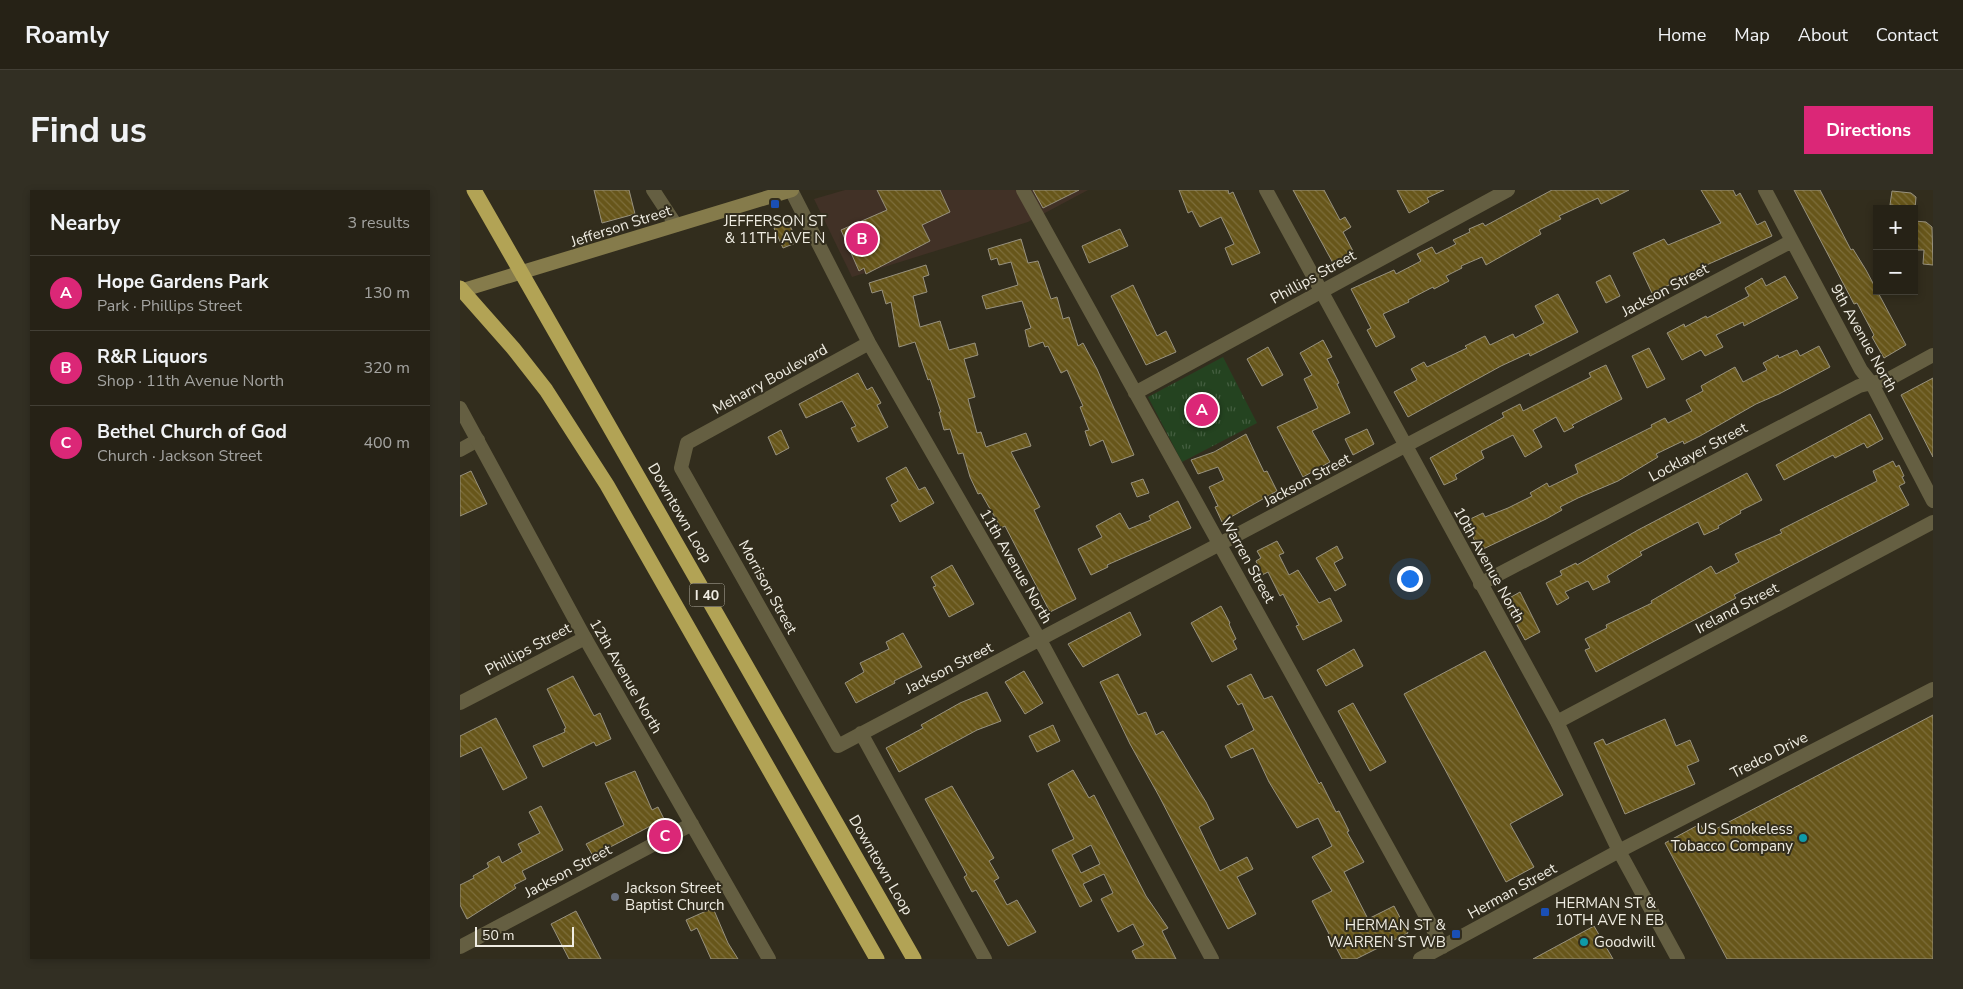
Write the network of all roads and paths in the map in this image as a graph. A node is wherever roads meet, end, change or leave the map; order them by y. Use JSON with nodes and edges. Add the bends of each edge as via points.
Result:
{"nodes":[{"id":1,"x":465,"y":190,"type":"edge"},
{"id":2,"x":474,"y":190,"type":"edge"},
{"id":3,"x":654,"y":190,"type":"edge"},
{"id":4,"x":791,"y":190,"type":"edge"},
{"id":5,"x":1023,"y":190,"type":"edge"},
{"id":6,"x":1266,"y":190,"type":"edge"},
{"id":7,"x":1508,"y":190,"type":"edge"},
{"id":8,"x":1765,"y":190,"type":"edge"},
{"id":9,"x":676,"y":225,"type":"junction"},
{"id":10,"x":497,"y":232,"type":"junction"},
{"id":11,"x":1792,"y":241,"type":"junction"},
{"id":12,"x":460,"y":290,"type":"edge"},
{"id":13,"x":1322,"y":290,"type":"junction"},
{"id":14,"x":869,"y":343,"type":"junction"},
{"id":15,"x":1933,"y":355,"type":"edge"},
{"id":16,"x":1872,"y":384,"type":"junction"},
{"id":17,"x":1135,"y":393,"type":"junction"},
{"id":18,"x":460,"y":408,"type":"edge"},
{"id":19,"x":478,"y":440,"type":"junction"},
{"id":20,"x":687,"y":443,"type":"joint"},
{"id":21,"x":1406,"y":446,"type":"junction"},
{"id":22,"x":460,"y":450,"type":"edge"},
{"id":23,"x":1933,"y":501,"type":"edge"},
{"id":24,"x":1933,"y":522,"type":"edge"},
{"id":25,"x":1220,"y":545,"type":"junction"},
{"id":26,"x":1480,"y":584,"type":"junction"},
{"id":27,"x":585,"y":638,"type":"junction"},
{"id":28,"x":1039,"y":640,"type":"junction"},
{"id":29,"x":1933,"y":688,"type":"edge"},
{"id":30,"x":460,"y":703,"type":"edge"},
{"id":31,"x":1557,"y":722,"type":"junction"},
{"id":32,"x":861,"y":733,"type":"junction"},
{"id":33,"x":838,"y":746,"type":"joint"},
{"id":34,"x":692,"y":824,"type":"junction"},
{"id":35,"x":1619,"y":851,"type":"junction"},
{"id":36,"x":460,"y":947,"type":"edge"},
{"id":37,"x":1443,"y":947,"type":"junction"},
{"id":38,"x":768,"y":959,"type":"edge"},
{"id":39,"x":877,"y":959,"type":"edge"},
{"id":40,"x":914,"y":959,"type":"edge"},
{"id":41,"x":985,"y":959,"type":"edge"},
{"id":42,"x":1212,"y":959,"type":"edge"},
{"id":43,"x":1420,"y":959,"type":"edge"},
{"id":44,"x":1678,"y":959,"type":"edge"}],
"edges":[{"from":1,"to":10,"type":"highway","number":"I 40"},
{"from":2,"to":10,"type":"highway","name":"Downtown Loop"},
{"from":3,"to":9,"type":"street"},
{"from":4,"to":9,"type":"main road","name":"Jefferson Street"},
{"from":4,"to":14,"type":"street","name":"11th Avenue North"},
{"from":5,"to":17,"type":"street","name":"Warren Street"},
{"from":6,"to":13,"type":"street","name":"10th Avenue North"},
{"from":7,"to":13,"type":"street","name":"Phillips Street"},
{"from":8,"to":11,"type":"street","name":"9th Avenue North"},
{"from":9,"to":12,"type":"main road","name":"Jefferson Street","via":[[562,262]]},
{"from":10,"to":40,"type":"highway","name":"Downtown Loop","number":"I 40"},
{"from":11,"to":16,"type":"street","name":"9th Avenue North","via":[[1861,370]]},
{"from":11,"to":21,"type":"street","name":"Jackson Street"},
{"from":12,"to":39,"type":"highway","number":"I 40","via":[[546,390],[607,485]]},
{"from":13,"to":17,"type":"street","name":"Phillips Street"},
{"from":13,"to":21,"type":"street","name":"10th Avenue North"},
{"from":14,"to":20,"type":"street","name":"Meharry Boulevard"},
{"from":14,"to":28,"type":"street","name":"11th Avenue North"},
{"from":15,"to":16,"type":"street","name":"Locklayer Street","via":[[1889,379]]},
{"from":16,"to":23,"type":"street","name":"9th Avenue North"},
{"from":16,"to":26,"type":"street","name":"Locklayer Street","via":[[1859,386]]},
{"from":17,"to":25,"type":"street","name":"Warren Street"},
{"from":18,"to":19,"type":"street","name":"12th Avenue North"},
{"from":19,"to":22,"type":"street"},
{"from":19,"to":27,"type":"street","name":"12th Avenue North"},
{"from":20,"to":33,"type":"street","name":"Morrison Street","via":[[681,468]]},
{"from":21,"to":25,"type":"street","name":"Jackson Street"},
{"from":21,"to":26,"type":"street","name":"10th Avenue North"},
{"from":24,"to":31,"type":"street","name":"Ireland Street"},
{"from":25,"to":28,"type":"street","name":"Jackson Street"},
{"from":25,"to":37,"type":"street","name":"Warren Street"},
{"from":26,"to":31,"type":"street","name":"10th Avenue North"},
{"from":27,"to":30,"type":"street","name":"Phillips Street"},
{"from":27,"to":34,"type":"street","name":"12th Avenue North"},
{"from":28,"to":32,"type":"street","name":"Jackson Street"},
{"from":28,"to":42,"type":"street","name":"11th Avenue North"},
{"from":29,"to":35,"type":"street","name":"Tredco Drive"},
{"from":31,"to":35,"type":"street","name":"10th Avenue North"},
{"from":32,"to":33,"type":"street","name":"Jackson Street"},
{"from":32,"to":41,"type":"street"},
{"from":34,"to":36,"type":"street","name":"Jackson Street"},
{"from":34,"to":38,"type":"street","name":"12th Avenue North"},
{"from":35,"to":37,"type":"street","name":"Herman Street"},
{"from":35,"to":44,"type":"street","name":"10th Avenue North"},
{"from":37,"to":43,"type":"street","name":"Herman Street"}]}
